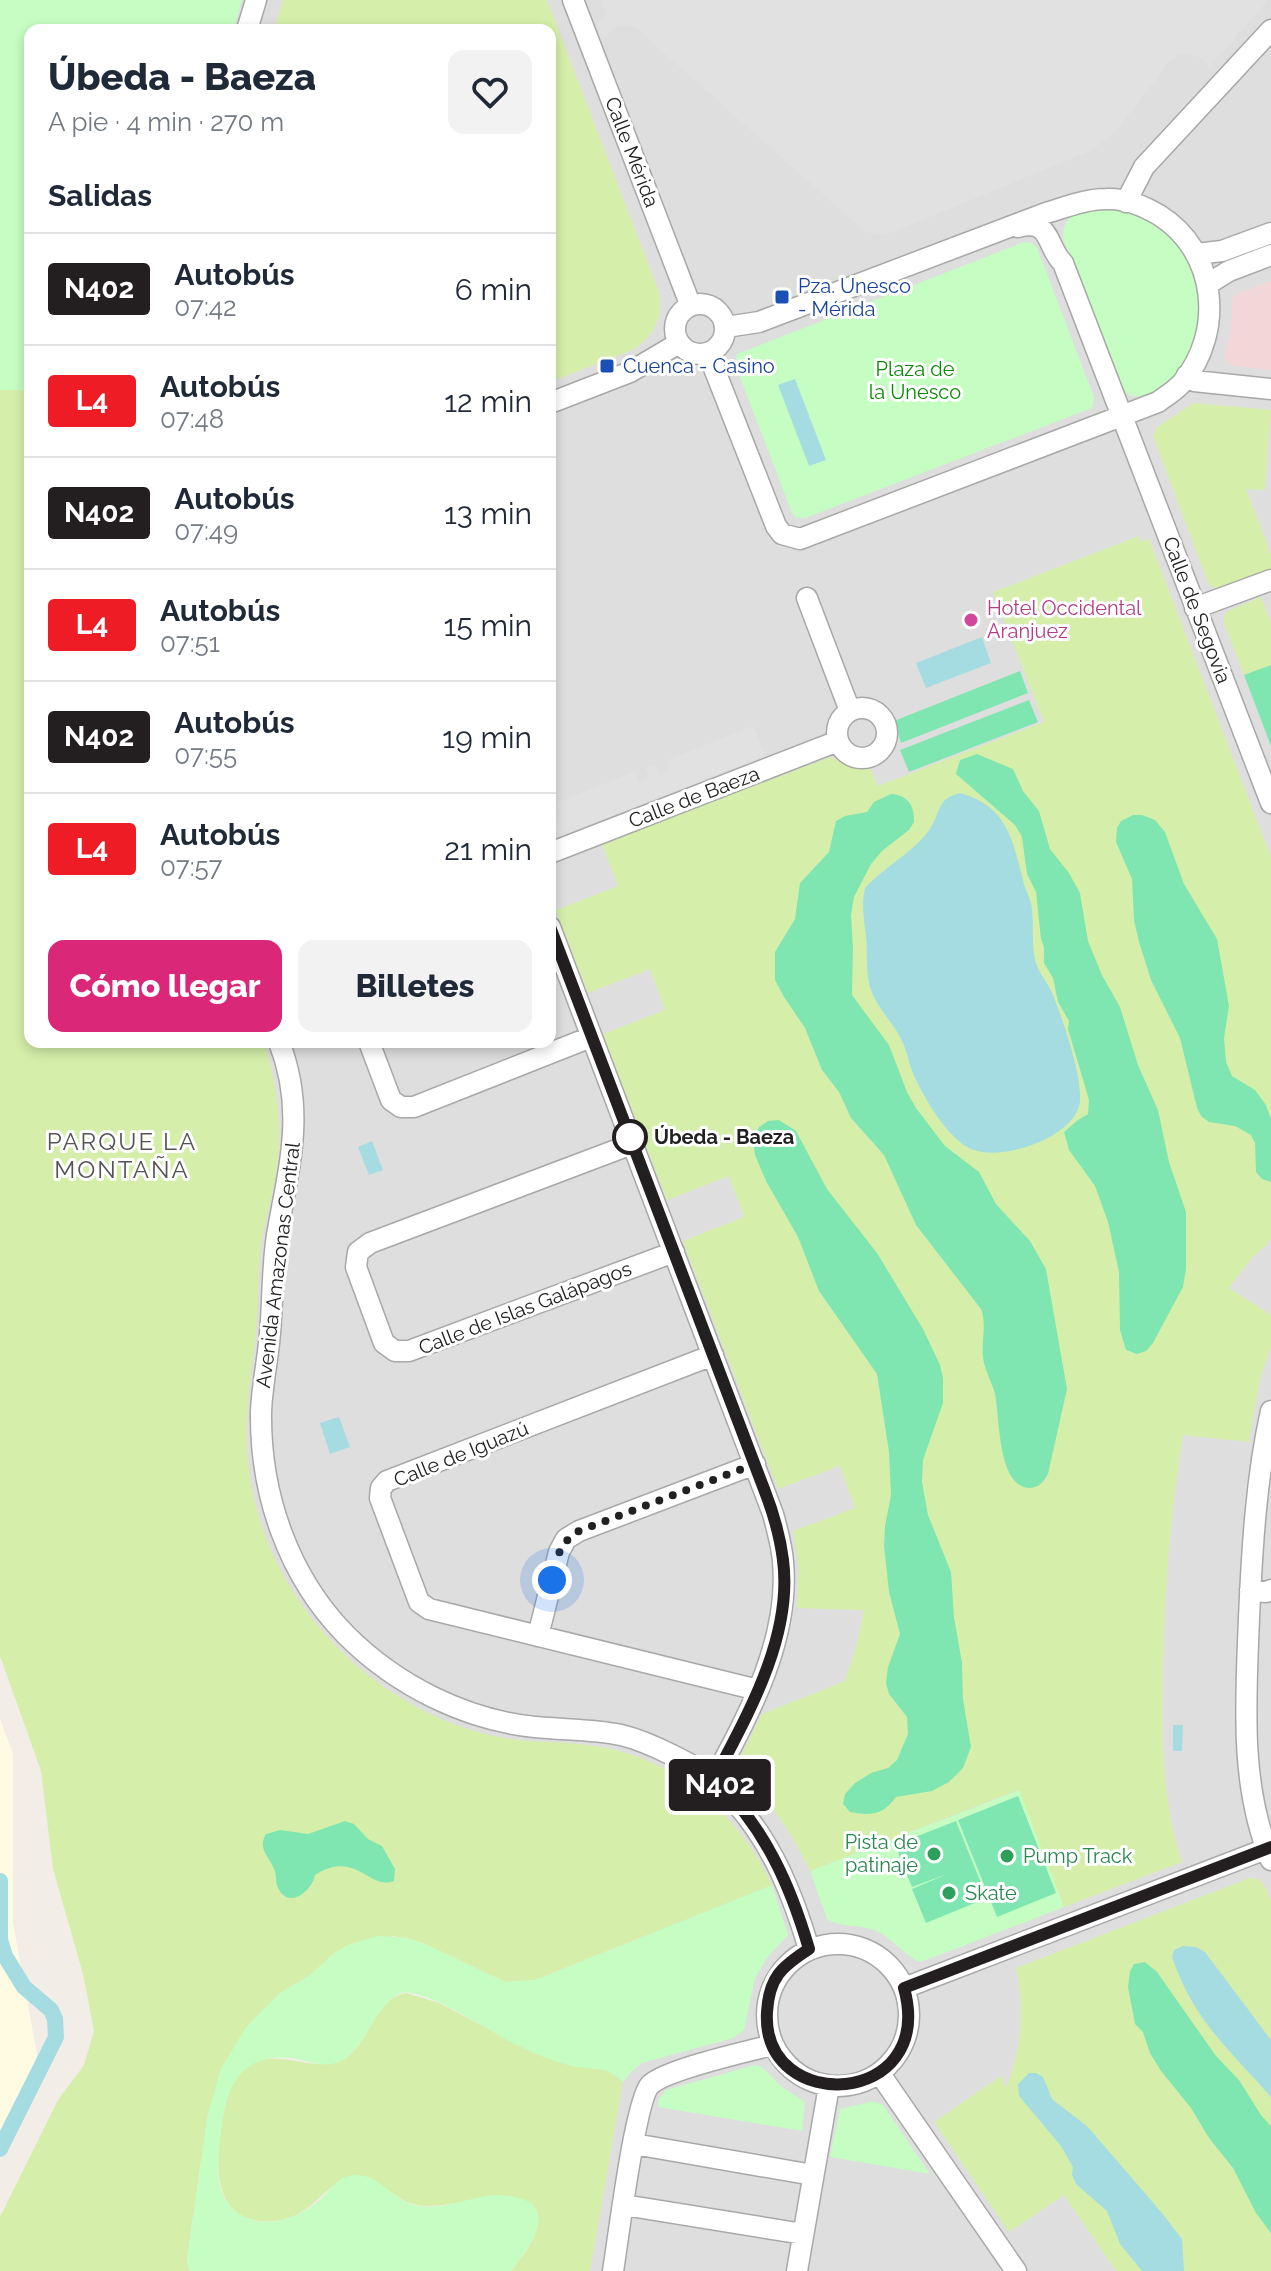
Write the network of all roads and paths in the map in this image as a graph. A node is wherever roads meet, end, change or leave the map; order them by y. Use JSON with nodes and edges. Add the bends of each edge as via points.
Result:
{"nodes":[{"id":1,"x":256,"y":0,"type":"edge"},
{"id":2,"x":573,"y":0,"type":"edge"},
{"id":3,"x":249,"y":24,"type":"edge"},
{"id":4,"x":1271,"y":30,"type":"edge"},
{"id":5,"x":1091,"y":201,"type":"junction"},
{"id":6,"x":1126,"y":202,"type":"junction"},
{"id":7,"x":997,"y":231,"type":"junction"},
{"id":8,"x":1271,"y":233,"type":"edge"},
{"id":9,"x":1196,"y":254,"type":"junction"},
{"id":10,"x":1271,"y":255,"type":"edge"},
{"id":11,"x":1063,"y":263,"type":"junction"},
{"id":12,"x":1208,"y":284,"type":"junction"},
{"id":13,"x":690,"y":304,"type":"junction"},
{"id":14,"x":726,"y":327,"type":"junction"},
{"id":15,"x":679,"y":343,"type":"junction"},
{"id":16,"x":708,"y":353,"type":"junction"},
{"id":17,"x":1101,"y":363,"type":"junction"},
{"id":18,"x":1187,"y":375,"type":"junction"},
{"id":19,"x":1271,"y":389,"type":"edge"},
{"id":20,"x":556,"y":401,"type":"edge"},
{"id":21,"x":1150,"y":405,"type":"junction"},
{"id":22,"x":1122,"y":417,"type":"junction"},
{"id":23,"x":1271,"y":580,"type":"edge"},
{"id":24,"x":807,"y":598,"type":"dead end"},
{"id":25,"x":1195,"y":608,"type":"junction"},
{"id":26,"x":850,"y":711,"type":"junction"},
{"id":27,"x":838,"y":741,"type":"junction"},
{"id":28,"x":1271,"y":803,"type":"edge"},
{"id":29,"x":556,"y":851,"type":"edge"},
{"id":30,"x":556,"y":944,"type":"edge"},
{"id":31,"x":591,"y":1037,"type":"junction"},
{"id":32,"x":281,"y":1048,"type":"edge"},
{"id":33,"x":371,"y":1048,"type":"edge"},
{"id":34,"x":632,"y":1144,"type":"junction"},
{"id":35,"x":674,"y":1252,"type":"junction"},
{"id":36,"x":713,"y":1355,"type":"junction"},
{"id":37,"x":1271,"y":1411,"type":"edge"},
{"id":38,"x":755,"y":1464,"type":"junction"},
{"id":39,"x":1261,"y":1590,"type":"edge"},
{"id":40,"x":538,"y":1636,"type":"junction"},
{"id":41,"x":758,"y":1690,"type":"junction"},
{"id":42,"x":714,"y":1779,"type":"junction"},
{"id":43,"x":1269,"y":1852,"type":"edge"},
{"id":44,"x":809,"y":1949,"type":"junction"},
{"id":45,"x":904,"y":1988,"type":"junction"},
{"id":46,"x":772,"y":2045,"type":"junction"},
{"id":47,"x":880,"y":2074,"type":"junction"},
{"id":48,"x":829,"y":2086,"type":"junction"},
{"id":49,"x":634,"y":2144,"type":"junction"},
{"id":50,"x":813,"y":2175,"type":"junction"},
{"id":51,"x":624,"y":2205,"type":"junction"},
{"id":52,"x":803,"y":2234,"type":"junction"},
{"id":53,"x":613,"y":2271,"type":"edge"},
{"id":54,"x":797,"y":2271,"type":"edge"},
{"id":55,"x":1016,"y":2271,"type":"edge"}],
"edges":[{"from":1,"to":3,"type":"street"},
{"from":2,"to":13,"type":"street","name":"Calle Mérida"},
{"from":4,"to":6,"type":"street","via":[[1144,167]]},
{"from":5,"to":6,"type":"street"},
{"from":5,"to":7,"type":"street"},
{"from":5,"to":11,"type":"street","via":[[1061,218],[1057,235]]},
{"from":6,"to":9,"type":"street","via":[[1169,221]]},
{"from":7,"to":11,"type":"street","via":[[1038,227]]},
{"from":7,"to":14,"type":"street","via":[[759,322]]},
{"from":8,"to":9,"type":"street","via":[[1222,251]]},
{"from":9,"to":12,"type":"street"},
{"from":10,"to":12,"type":"street"},
{"from":11,"to":17,"type":"street"},
{"from":12,"to":18,"type":"street","via":[[1208,330]]},
{"from":13,"to":14,"type":"street","via":[[714,307]]},
{"from":13,"to":15,"type":"street","via":[[677,317]]},
{"from":14,"to":16,"type":"street","via":[[721,343]]},
{"from":15,"to":16,"type":"street","via":[[691,353]]},
{"from":15,"to":20,"type":"street","via":[[630,372]]},
{"from":16,"to":22,"type":"street","via":[[776,526],[791,538],[815,535]]},
{"from":17,"to":21,"type":"street","via":[[1123,397]]},
{"from":17,"to":22,"type":"street"},
{"from":18,"to":19,"type":"street","via":[[1194,381]]},
{"from":18,"to":21,"type":"street","via":[[1175,390]]},
{"from":21,"to":22,"type":"street"},
{"from":22,"to":25,"type":"street","name":"Calle de Segovia"},
{"from":23,"to":25,"type":"street"},
{"from":24,"to":26,"type":"street"},
{"from":25,"to":28,"type":"street","name":"Calle de Segovia"},
{"from":26,"to":27,"type":"street","via":[[838,726]]},
{"from":26,"to":27,"type":"street","via":[[870,709],[879,715],[887,735],[884,745],[862,758],[851,756]]},
{"from":27,"to":29,"type":"street","name":"Calle de Baeza"},
{"from":30,"to":31,"type":"street"},
{"from":31,"to":33,"type":"street","via":[[414,1107],[391,1100]]},
{"from":31,"to":34,"type":"street"},
{"from":32,"to":42,"type":"street","name":"Avenida Amazonas Central","via":[[294,1110],[293,1159],[277,1235],[261,1410],[263,1463],[276,1520],[296,1567],[345,1634],[414,1688],[494,1721],[622,1735],[655,1746]]},
{"from":34,"to":35,"type":"street"},
{"from":34,"to":35,"type":"street","name":"Calle de Islas Galápagos","via":[[358,1252],[356,1267],[384,1343],[395,1351],[409,1351]]},
{"from":35,"to":36,"type":"street"},
{"from":36,"to":38,"type":"street"},
{"from":36,"to":40,"type":"street","name":"Calle de Iguazú","via":[[387,1481],[381,1488],[380,1498],[419,1602]]},
{"from":37,"to":39,"type":"street","via":[[1260,1484]]},
{"from":38,"to":40,"type":"street","via":[[566,1539]]},
{"from":38,"to":41,"type":"street","via":[[783,1562],[782,1606]]},
{"from":39,"to":43,"type":"street","via":[[1247,1741],[1251,1789]]},
{"from":40,"to":41,"type":"street","name":"Calle de Iguazú"},
{"from":41,"to":42,"type":"street"},
{"from":42,"to":44,"type":"street","name":"Avenida Amazonas Central","via":[[768,1845]]},
{"from":43,"to":45,"type":"street"},
{"from":44,"to":45,"type":"street","via":[[845,1943],[876,1953]]},
{"from":44,"to":46,"type":"street","via":[[790,1961],[771,1985],[766,2023]]},
{"from":45,"to":47,"type":"street","via":[[910,2013],[906,2035],[896,2058]]},
{"from":46,"to":48,"type":"street","via":[[806,2079]]},
{"from":46,"to":49,"type":"street","via":[[651,2085],[642,2099]]},
{"from":47,"to":48,"type":"street"},
{"from":47,"to":55,"type":"street"},
{"from":48,"to":50,"type":"street"},
{"from":49,"to":50,"type":"street"},
{"from":49,"to":51,"type":"street"},
{"from":50,"to":52,"type":"street"},
{"from":51,"to":52,"type":"street"},
{"from":51,"to":53,"type":"street"},
{"from":52,"to":54,"type":"street"}]}
